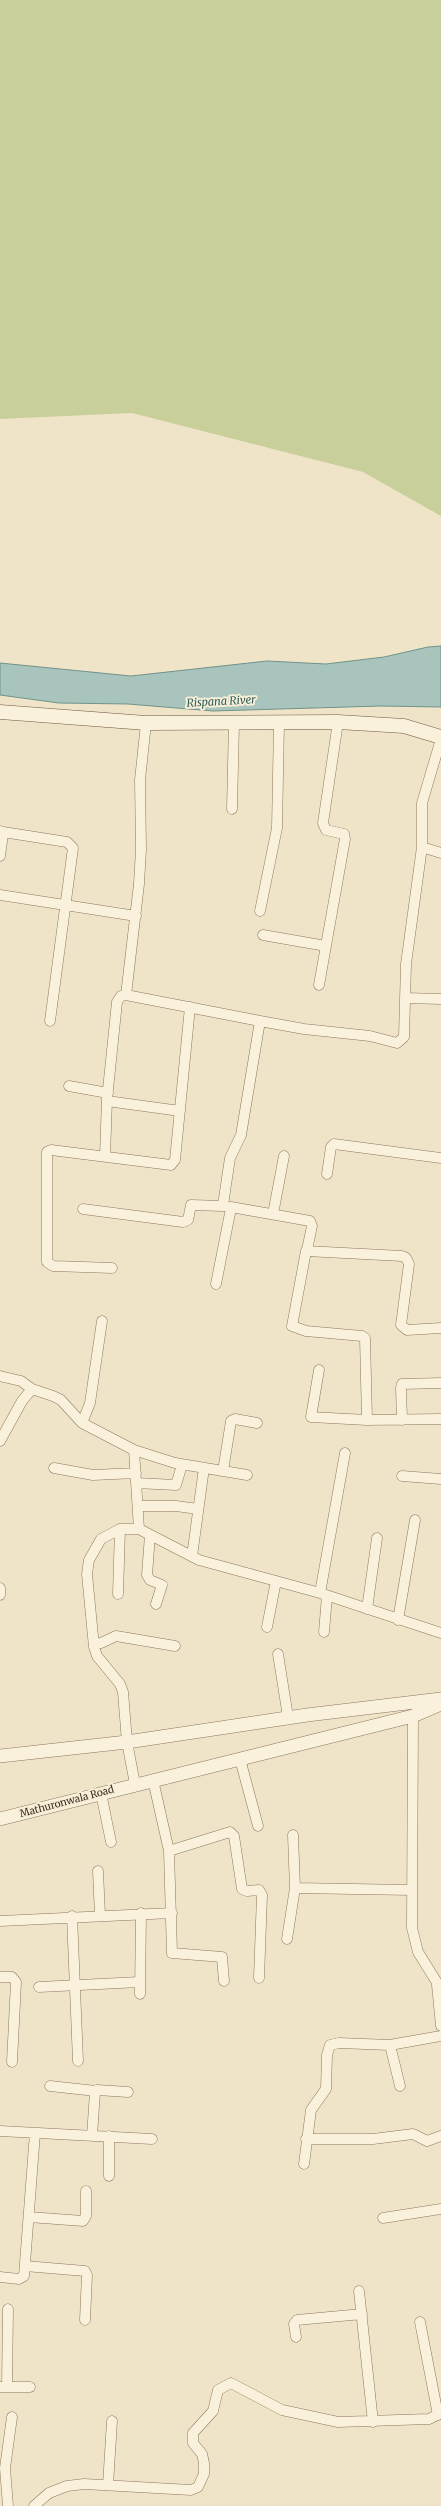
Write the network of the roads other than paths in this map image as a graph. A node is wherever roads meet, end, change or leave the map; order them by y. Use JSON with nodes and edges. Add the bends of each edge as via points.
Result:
{"nodes":[{"id":1,"x":0,"y":712,"type":"edge"},
{"id":2,"x":338,"y":722,"type":"junction"},
{"id":3,"x":146,"y":723,"type":"junction"},
{"id":4,"x":234,"y":723,"type":"junction"},
{"id":5,"x":279,"y":723,"type":"junction"},
{"id":6,"x":441,"y":738,"type":"edge"},
{"id":7,"x":232,"y":809,"type":"dead end"},
{"id":8,"x":1,"y":832,"type":"edge"},
{"id":9,"x":422,"y":847,"type":"junction"},
{"id":10,"x":441,"y":853,"type":"edge"},
{"id":11,"x":0,"y":856,"type":"edge"},
{"id":12,"x":0,"y":895,"type":"edge"},
{"id":13,"x":66,"y":906,"type":"junction"},
{"id":14,"x":260,"y":911,"type":"dead end"},
{"id":15,"x":136,"y":916,"type":"junction"},
{"id":16,"x":263,"y":935,"type":"dead end"},
{"id":17,"x":326,"y":946,"type":"junction"},
{"id":18,"x":319,"y":985,"type":"dead end"},
{"id":19,"x":126,"y":995,"type":"junction"},
{"id":20,"x":405,"y":998,"type":"junction"},
{"id":21,"x":441,"y":999,"type":"edge"},
{"id":22,"x":190,"y":1007,"type":"junction"},
{"id":23,"x":50,"y":1021,"type":"dead end"},
{"id":24,"x":260,"y":1022,"type":"junction"},
{"id":25,"x":69,"y":1086,"type":"dead end"},
{"id":26,"x":107,"y":1097,"type":"junction"},
{"id":27,"x":180,"y":1111,"type":"junction"},
{"id":28,"x":105,"y":1156,"type":"junction"},
{"id":29,"x":284,"y":1156,"type":"dead end"},
{"id":30,"x":441,"y":1158,"type":"edge"},
{"id":31,"x":327,"y":1174,"type":"dead end"},
{"id":32,"x":227,"y":1206,"type":"junction"},
{"id":33,"x":83,"y":1210,"type":"dead end"},
{"id":34,"x":273,"y":1214,"type":"junction"},
{"id":35,"x":307,"y":1250,"type":"junction"},
{"id":36,"x":112,"y":1268,"type":"dead end"},
{"id":37,"x":216,"y":1284,"type":"dead end"},
{"id":38,"x":102,"y":1321,"type":"dead end"},
{"id":39,"x":441,"y":1328,"type":"edge"},
{"id":40,"x":319,"y":1370,"type":"dead end"},
{"id":41,"x":0,"y":1376,"type":"edge"},
{"id":42,"x":441,"y":1383,"type":"edge"},
{"id":43,"x":32,"y":1389,"type":"junction"},
{"id":44,"x":441,"y":1419,"type":"edge"},
{"id":45,"x":367,"y":1420,"type":"junction"},
{"id":46,"x":402,"y":1420,"type":"junction"},
{"id":47,"x":257,"y":1423,"type":"dead end"},
{"id":48,"x":82,"y":1424,"type":"junction"},
{"id":49,"x":0,"y":1441,"type":"edge"},
{"id":50,"x":134,"y":1450,"type":"junction"},
{"id":51,"x":346,"y":1453,"type":"dead end"},
{"id":52,"x":182,"y":1465,"type":"junction"},
{"id":53,"x":54,"y":1468,"type":"dead end"},
{"id":54,"x":204,"y":1468,"type":"junction"},
{"id":55,"x":223,"y":1471,"type":"junction"},
{"id":56,"x":247,"y":1474,"type":"dead end"},
{"id":57,"x":402,"y":1476,"type":"dead end"},
{"id":58,"x":136,"y":1478,"type":"junction"},
{"id":59,"x":441,"y":1479,"type":"edge"},
{"id":60,"x":138,"y":1506,"type":"junction"},
{"id":61,"x":198,"y":1509,"type":"junction"},
{"id":62,"x":415,"y":1520,"type":"dead end"},
{"id":63,"x":120,"y":1529,"type":"junction"},
{"id":64,"x":139,"y":1529,"type":"junction"},
{"id":65,"x":150,"y":1535,"type":"junction"},
{"id":66,"x":378,"y":1538,"type":"dead end"},
{"id":67,"x":192,"y":1556,"type":"junction"},
{"id":68,"x":276,"y":1581,"type":"junction"},
{"id":69,"x":0,"y":1588,"type":"edge"},
{"id":70,"x":118,"y":1594,"type":"dead end"},
{"id":71,"x":324,"y":1594,"type":"junction"},
{"id":72,"x":0,"y":1595,"type":"edge"},
{"id":73,"x":156,"y":1604,"type":"dead end"},
{"id":74,"x":367,"y":1609,"type":"junction"},
{"id":75,"x":398,"y":1620,"type":"junction"},
{"id":76,"x":267,"y":1627,"type":"dead end"},
{"id":77,"x":324,"y":1632,"type":"dead end"},
{"id":78,"x":441,"y":1633,"type":"edge"},
{"id":79,"x":94,"y":1644,"type":"junction"},
{"id":80,"x":175,"y":1646,"type":"dead end"},
{"id":81,"x":278,"y":1654,"type":"dead end"},
{"id":82,"x":441,"y":1700,"type":"edge"},
{"id":83,"x":441,"y":1704,"type":"edge"},
{"id":84,"x":413,"y":1716,"type":"junction"},
{"id":85,"x":288,"y":1717,"type":"junction"},
{"id":86,"x":127,"y":1742,"type":"junction"},
{"id":87,"x":0,"y":1756,"type":"edge"},
{"id":88,"x":240,"y":1759,"type":"junction"},
{"id":89,"x":153,"y":1780,"type":"junction"},
{"id":90,"x":134,"y":1784,"type":"junction"},
{"id":91,"x":101,"y":1793,"type":"junction"},
{"id":92,"x":0,"y":1819,"type":"edge"},
{"id":93,"x":258,"y":1826,"type":"dead end"},
{"id":94,"x":293,"y":1835,"type":"dead end"},
{"id":95,"x":111,"y":1842,"type":"dead end"},
{"id":96,"x":169,"y":1851,"type":"junction"},
{"id":97,"x":98,"y":1871,"type":"dead end"},
{"id":98,"x":295,"y":1888,"type":"junction"},
{"id":99,"x":411,"y":1890,"type":"junction"},
{"id":100,"x":172,"y":1913,"type":"junction"},
{"id":101,"x":141,"y":1914,"type":"junction"},
{"id":102,"x":100,"y":1915,"type":"junction"},
{"id":103,"x":72,"y":1916,"type":"junction"},
{"id":104,"x":0,"y":1921,"type":"edge"},
{"id":105,"x":287,"y":1939,"type":"dead end"},
{"id":106,"x":0,"y":1978,"type":"edge"},
{"id":107,"x":259,"y":1978,"type":"dead end"},
{"id":108,"x":224,"y":1981,"type":"dead end"},
{"id":109,"x":140,"y":1982,"type":"junction"},
{"id":110,"x":75,"y":1986,"type":"junction"},
{"id":111,"x":39,"y":1987,"type":"dead end"},
{"id":112,"x":439,"y":1987,"type":"edge"},
{"id":113,"x":140,"y":1994,"type":"dead end"},
{"id":114,"x":441,"y":2026,"type":"edge"},
{"id":115,"x":441,"y":2036,"type":"edge"},
{"id":116,"x":390,"y":2045,"type":"junction"},
{"id":117,"x":78,"y":2061,"type":"dead end"},
{"id":118,"x":12,"y":2062,"type":"dead end"},
{"id":119,"x":50,"y":2086,"type":"dead end"},
{"id":120,"x":400,"y":2086,"type":"dead end"},
{"id":121,"x":96,"y":2091,"type":"junction"},
{"id":122,"x":128,"y":2092,"type":"dead end"},
{"id":123,"x":0,"y":2131,"type":"edge"},
{"id":124,"x":36,"y":2133,"type":"junction"},
{"id":125,"x":92,"y":2136,"type":"junction"},
{"id":126,"x":109,"y":2136,"type":"junction"},
{"id":127,"x":441,"y":2136,"type":"edge"},
{"id":128,"x":152,"y":2138,"type":"dead end"},
{"id":129,"x":306,"y":2139,"type":"junction"},
{"id":130,"x":304,"y":2164,"type":"dead end"},
{"id":131,"x":109,"y":2176,"type":"dead end"},
{"id":132,"x":86,"y":2191,"type":"dead end"},
{"id":133,"x":441,"y":2208,"type":"edge"},
{"id":134,"x":29,"y":2217,"type":"junction"},
{"id":135,"x":382,"y":2218,"type":"dead end"},
{"id":136,"x":25,"y":2266,"type":"junction"},
{"id":137,"x":0,"y":2277,"type":"edge"},
{"id":138,"x":359,"y":2291,"type":"dead end"},
{"id":139,"x":8,"y":2309,"type":"dead end"},
{"id":140,"x":362,"y":2314,"type":"junction"},
{"id":141,"x":85,"y":2320,"type":"dead end"},
{"id":142,"x":420,"y":2322,"type":"dead end"},
{"id":143,"x":296,"y":2337,"type":"dead end"},
{"id":144,"x":3,"y":2387,"type":"edge"},
{"id":145,"x":30,"y":2387,"type":"dead end"},
{"id":146,"x":440,"y":2414,"type":"edge"},
{"id":147,"x":12,"y":2417,"type":"dead end"},
{"id":148,"x":112,"y":2421,"type":"dead end"},
{"id":149,"x":373,"y":2422,"type":"junction"},
{"id":150,"x":3,"y":2468,"type":"edge"},
{"id":151,"x":108,"y":2485,"type":"junction"},
{"id":152,"x":8,"y":2506,"type":"edge"},
{"id":153,"x":34,"y":2506,"type":"edge"}],
"edges":[{"from":1,"to":3,"type":"main road"},
{"from":2,"to":5,"type":"main road"},
{"from":2,"to":6,"type":"main road","via":[[404,726]]},
{"from":2,"to":17,"type":"street","via":[[323,823],[326,830],[344,834],[346,839]]},
{"from":3,"to":4,"type":"main road"},
{"from":3,"to":15,"type":"street","via":[[140,780],[141,850]]},
{"from":4,"to":5,"type":"main road"},
{"from":4,"to":7,"type":"street"},
{"from":5,"to":14,"type":"street","via":[[277,828]]},
{"from":6,"to":9,"type":"street","via":[[422,803]]},
{"from":8,"to":11,"type":"street"},
{"from":8,"to":13,"type":"street","via":[[67,842],[72,845]]},
{"from":9,"to":10,"type":"street"},
{"from":9,"to":20,"type":"street","via":[[409,931]]},
{"from":12,"to":13,"type":"street"},
{"from":13,"to":15,"type":"street"},
{"from":13,"to":23,"type":"street"},
{"from":15,"to":19,"type":"street"},
{"from":16,"to":17,"type":"street"},
{"from":17,"to":18,"type":"street"},
{"from":19,"to":22,"type":"street"},
{"from":19,"to":26,"type":"street","via":[[121,996],[117,1002]]},
{"from":20,"to":21,"type":"street"},
{"from":20,"to":24,"type":"street","via":[[404,1037],[397,1043],[370,1036]]},
{"from":22,"to":24,"type":"street"},
{"from":22,"to":27,"type":"street"},
{"from":24,"to":32,"type":"street","via":[[240,1135],[231,1153]]},
{"from":25,"to":26,"type":"street"},
{"from":26,"to":27,"type":"street"},
{"from":26,"to":28,"type":"street"},
{"from":27,"to":28,"type":"street","via":[[175,1160],[172,1165]]},
{"from":28,"to":36,"type":"street","via":[[51,1150],[47,1152],[46,1259],[53,1266]]},
{"from":29,"to":34,"type":"street"},
{"from":30,"to":31,"type":"street","via":[[334,1144],[331,1147]]},
{"from":32,"to":33,"type":"street","via":[[191,1205],[188,1220],[183,1222]]},
{"from":32,"to":34,"type":"street"},
{"from":32,"to":37,"type":"street"},
{"from":34,"to":35,"type":"street","via":[[310,1221],[312,1226]]},
{"from":35,"to":39,"type":"street","via":[[406,1258],[409,1264],[401,1326],[407,1330]]},
{"from":35,"to":45,"type":"street","via":[[292,1326],[306,1332],[365,1338]]},
{"from":38,"to":48,"type":"street","via":[[90,1403]]},
{"from":40,"to":45,"type":"street","via":[[311,1417]]},
{"from":41,"to":43,"type":"street","via":[[21,1380]]},
{"from":42,"to":46,"type":"street","via":[[402,1384]]},
{"from":43,"to":48,"type":"street","via":[[61,1400]]},
{"from":43,"to":49,"type":"street","via":[[22,1401]]},
{"from":44,"to":46,"type":"street"},
{"from":45,"to":46,"type":"street"},
{"from":47,"to":55,"type":"street","via":[[235,1419],[231,1421]]},
{"from":48,"to":50,"type":"street"},
{"from":50,"to":52,"type":"street"},
{"from":50,"to":58,"type":"street"},
{"from":51,"to":71,"type":"street"},
{"from":52,"to":54,"type":"street"},
{"from":52,"to":58,"type":"street","via":[[176,1484]]},
{"from":53,"to":58,"type":"street","via":[[93,1475]]},
{"from":54,"to":55,"type":"street"},
{"from":54,"to":61,"type":"street"},
{"from":55,"to":56,"type":"street"},
{"from":57,"to":59,"type":"street"},
{"from":58,"to":60,"type":"street"},
{"from":60,"to":61,"type":"street"},
{"from":60,"to":64,"type":"street"},
{"from":61,"to":67,"type":"street"},
{"from":62,"to":75,"type":"street"},
{"from":63,"to":64,"type":"street"},
{"from":63,"to":70,"type":"street"},
{"from":63,"to":79,"type":"street","via":[[101,1539],[89,1560],[87,1574]]},
{"from":64,"to":65,"type":"street"},
{"from":65,"to":67,"type":"street"},
{"from":65,"to":73,"type":"street","via":[[148,1575],[150,1580],[162,1585]]},
{"from":66,"to":74,"type":"street"},
{"from":67,"to":68,"type":"street"},
{"from":68,"to":71,"type":"street"},
{"from":68,"to":76,"type":"street"},
{"from":69,"to":72,"type":"street"},
{"from":71,"to":74,"type":"street"},
{"from":71,"to":77,"type":"street"},
{"from":74,"to":75,"type":"street"},
{"from":75,"to":78,"type":"street"},
{"from":79,"to":80,"type":"street","via":[[116,1636]]},
{"from":79,"to":86,"type":"street","via":[[97,1656],[120,1684]]},
{"from":81,"to":85,"type":"street"},
{"from":82,"to":85,"type":"street"},
{"from":83,"to":84,"type":"street","name":"Mathuronwala Road"},
{"from":84,"to":88,"type":"street","name":"Mathuronwala Road"},
{"from":84,"to":99,"type":"street","via":[[414,1828]]},
{"from":85,"to":86,"type":"street"},
{"from":86,"to":87,"type":"street"},
{"from":86,"to":90,"type":"street"},
{"from":88,"to":89,"type":"street","name":"Mathuronwala Road"},
{"from":88,"to":93,"type":"street"},
{"from":89,"to":90,"type":"street","name":"Mathuronwala Road"},
{"from":89,"to":96,"type":"street"},
{"from":90,"to":91,"type":"street","name":"Mathuronwala Road"},
{"from":91,"to":92,"type":"street","name":"Mathuronwala Road"},
{"from":91,"to":95,"type":"street"},
{"from":94,"to":98,"type":"street"},
{"from":96,"to":100,"type":"street"},
{"from":96,"to":107,"type":"street","via":[[227,1833],[232,1834],[240,1886],[244,1890],[259,1890],[262,1895]]},
{"from":97,"to":102,"type":"street"},
{"from":98,"to":99,"type":"street"},
{"from":98,"to":105,"type":"street"},
{"from":99,"to":112,"type":"street","via":[[413,1940]]},
{"from":100,"to":101,"type":"street"},
{"from":100,"to":108,"type":"street","via":[[172,1953],[222,1957]]},
{"from":101,"to":102,"type":"street"},
{"from":101,"to":109,"type":"street"},
{"from":102,"to":103,"type":"street"},
{"from":103,"to":104,"type":"street"},
{"from":103,"to":110,"type":"street"},
{"from":106,"to":118,"type":"street","via":[[12,1977],[16,1982]]},
{"from":109,"to":110,"type":"street"},
{"from":109,"to":113,"type":"street"},
{"from":110,"to":111,"type":"street"},
{"from":110,"to":117,"type":"street"},
{"from":112,"to":114,"type":"street"},
{"from":115,"to":116,"type":"street"},
{"from":116,"to":120,"type":"street"},
{"from":116,"to":129,"type":"street","via":[[339,2043],[330,2046],[327,2054],[326,2089],[311,2110]]},
{"from":119,"to":121,"type":"street"},
{"from":121,"to":122,"type":"street"},
{"from":121,"to":125,"type":"street"},
{"from":123,"to":124,"type":"street"},
{"from":124,"to":125,"type":"street"},
{"from":124,"to":134,"type":"street"},
{"from":125,"to":126,"type":"street"},
{"from":126,"to":128,"type":"street"},
{"from":126,"to":131,"type":"street"},
{"from":127,"to":129,"type":"street","via":[[427,2141],[413,2134],[373,2139]]},
{"from":129,"to":130,"type":"street"},
{"from":132,"to":134,"type":"street","via":[[86,2216],[83,2221]]},
{"from":133,"to":135,"type":"street"},
{"from":134,"to":136,"type":"street"},
{"from":136,"to":137,"type":"street","via":[[22,2278]]},
{"from":136,"to":141,"type":"street","via":[[85,2270]]},
{"from":138,"to":140,"type":"street"},
{"from":139,"to":144,"type":"street"},
{"from":140,"to":143,"type":"street","via":[[297,2320],[294,2324]]},
{"from":140,"to":149,"type":"street"},
{"from":142,"to":146,"type":"street"},
{"from":144,"to":145,"type":"street"},
{"from":146,"to":149,"type":"street","via":[[429,2419]]},
{"from":147,"to":150,"type":"street"},
{"from":148,"to":151,"type":"street"},
{"from":149,"to":151,"type":"street","via":[[338,2422],[282,2410],[231,2383],[218,2390],[213,2411],[193,2433],[193,2444],[202,2454],[204,2463],[204,2474],[198,2487],[191,2490]]},
{"from":150,"to":152,"type":"street"},
{"from":151,"to":153,"type":"street","via":[[67,2486],[49,2493]]}]}
